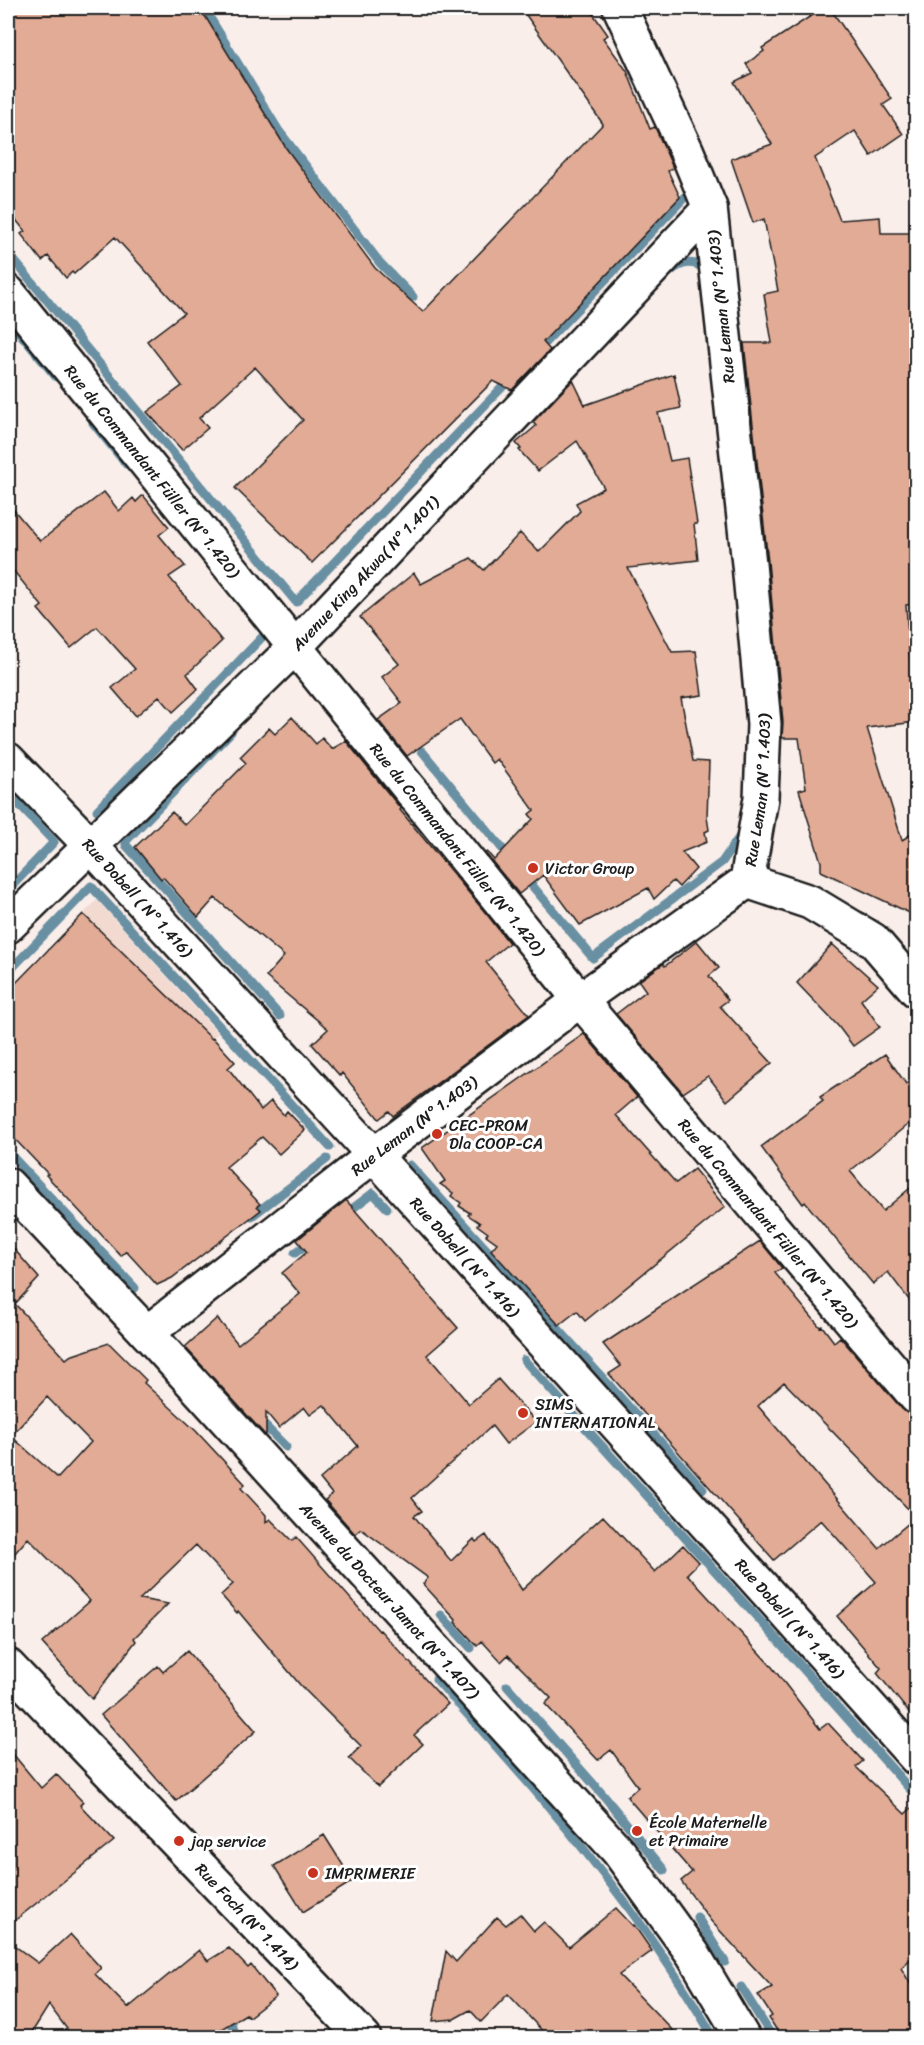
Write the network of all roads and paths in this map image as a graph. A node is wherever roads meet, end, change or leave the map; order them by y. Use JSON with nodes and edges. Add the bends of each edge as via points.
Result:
{"nodes":[{"id":1,"x":620,"y":8,"type":"edge"},
{"id":2,"x":711,"y":208,"type":"junction"},
{"id":3,"x":8,"y":292,"type":"edge"},
{"id":4,"x":294,"y":648,"type":"junction"},
{"id":5,"x":8,"y":760,"type":"edge"},
{"id":6,"x":90,"y":844,"type":"junction"},
{"id":7,"x":747,"y":881,"type":"junction"},
{"id":8,"x":8,"y":926,"type":"edge"},
{"id":9,"x":916,"y":990,"type":"edge"},
{"id":10,"x":580,"y":1000,"type":"junction"},
{"id":11,"x":374,"y":1155,"type":"junction"},
{"id":12,"x":8,"y":1185,"type":"edge"},
{"id":13,"x":147,"y":1333,"type":"junction"},
{"id":14,"x":916,"y":1397,"type":"edge"},
{"id":15,"x":8,"y":1666,"type":"edge"},
{"id":16,"x":916,"y":1758,"type":"edge"},
{"id":17,"x":364,"y":2037,"type":"edge"},
{"id":18,"x":743,"y":2037,"type":"edge"}],
"edges":[{"from":1,"to":2,"type":"street","name":"Rue Leman (N° 1.403)"},
{"from":2,"to":4,"type":"street","name":"Avenue King Akwa( N° 1.401)"},
{"from":2,"to":7,"type":"street","name":"Rue Leman (N° 1.403)","via":[[764,724],[761,798]]},
{"from":3,"to":4,"type":"street","name":"Rue du Commandant Füller (N° 1.420)"},
{"from":4,"to":6,"type":"street","name":"Avenue King Akwa( N° 1.401)"},
{"from":4,"to":10,"type":"street","name":"Rue du Commandant Füller (N° 1.420)"},
{"from":5,"to":6,"type":"street","name":"Rue Dobell ( N° 1.416)"},
{"from":6,"to":8,"type":"street","name":"Avenue King Akwa( N° 1.401)"},
{"from":6,"to":11,"type":"street","name":"Rue Dobell ( N° 1.416)"},
{"from":7,"to":9,"type":"street","via":[[810,902],[873,940]]},
{"from":7,"to":10,"type":"street","name":"Rue Leman (N° 1.403)"},
{"from":10,"to":11,"type":"street","name":"Rue Leman (N° 1.403)"},
{"from":10,"to":14,"type":"street","name":"Rue du Commandant Füller (N° 1.420)"},
{"from":11,"to":13,"type":"street","name":"Rue Leman (N° 1.403)"},
{"from":11,"to":16,"type":"street","name":"Rue Dobell ( N° 1.416)"},
{"from":12,"to":13,"type":"street","name":"Avenue du Docteur Jamot (N° 1.407)"},
{"from":13,"to":18,"type":"street","name":"Avenue du Docteur Jamot (N° 1.407)","via":[[619,1852],[693,1954]]},
{"from":15,"to":17,"type":"street","name":"Rue Foch (N° 1.414)"}]}
